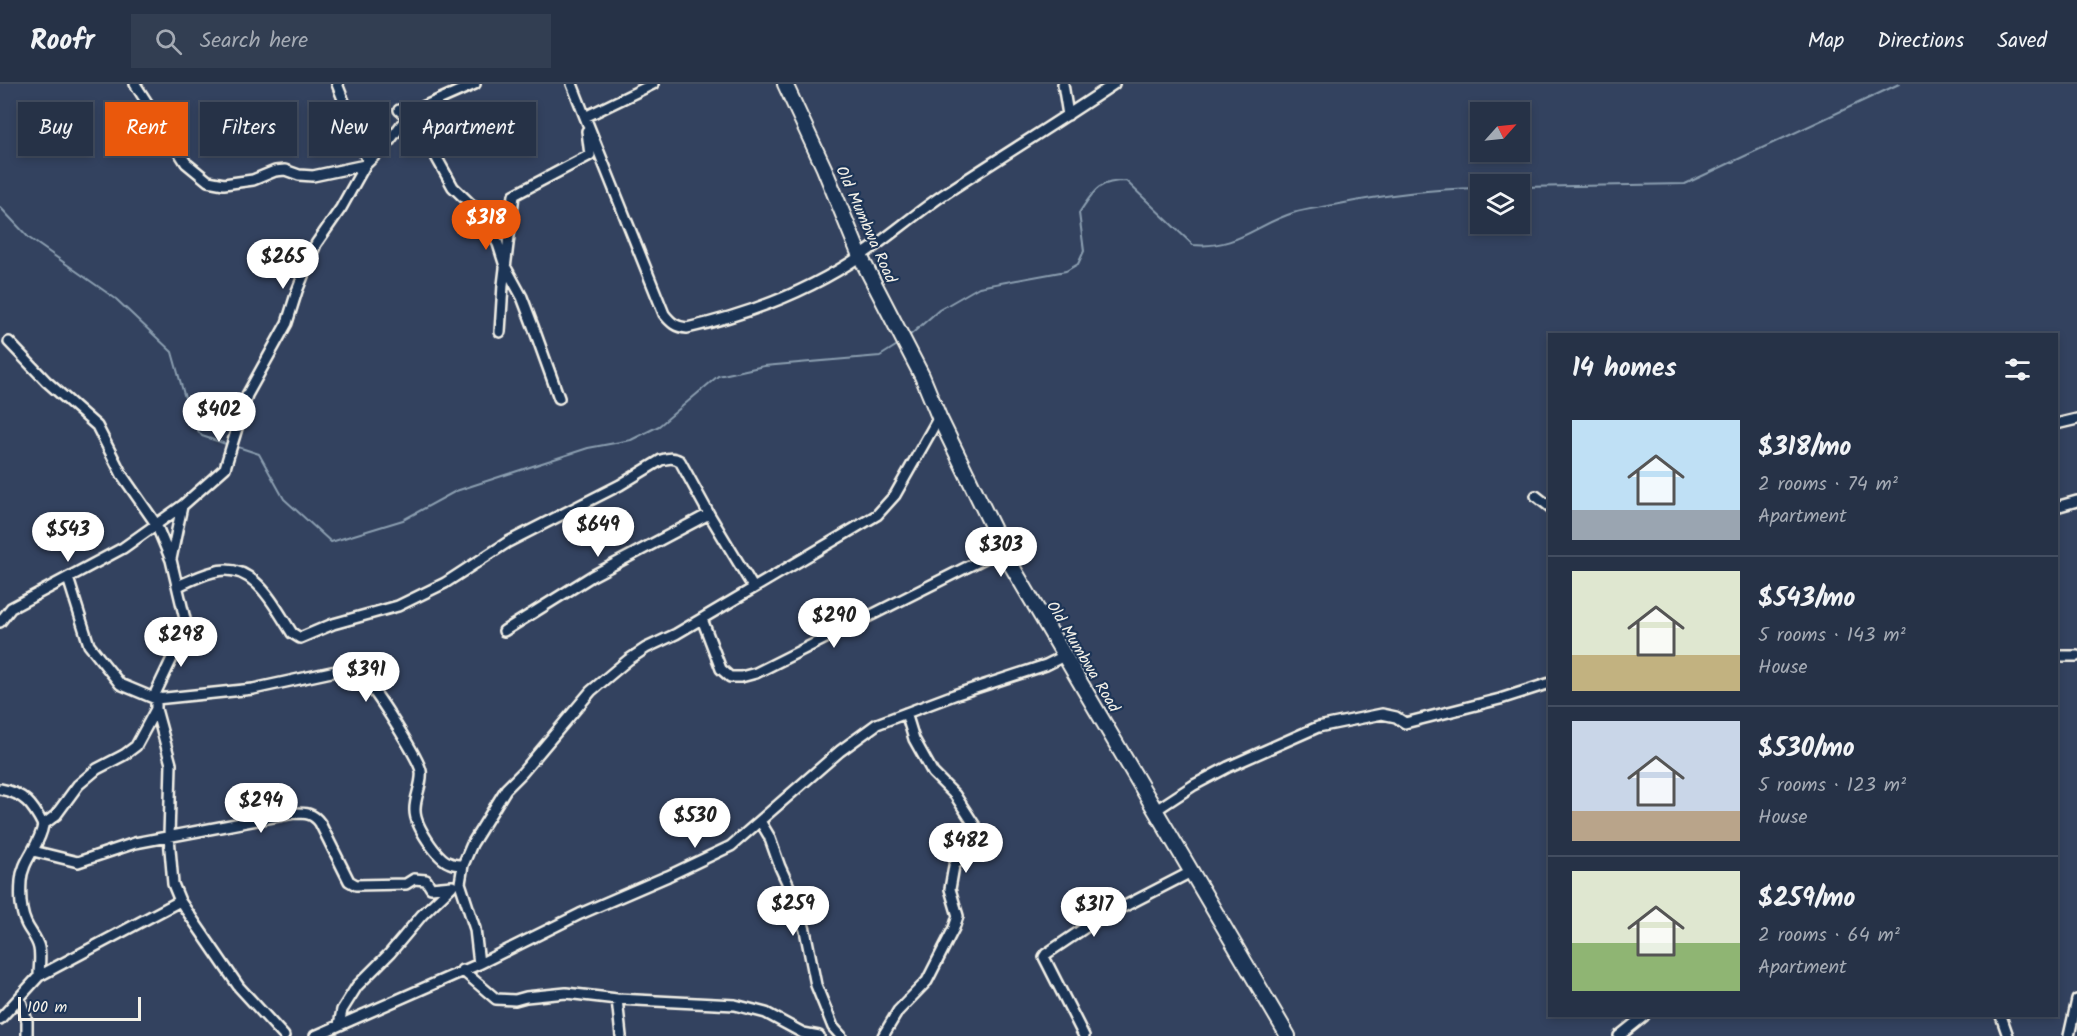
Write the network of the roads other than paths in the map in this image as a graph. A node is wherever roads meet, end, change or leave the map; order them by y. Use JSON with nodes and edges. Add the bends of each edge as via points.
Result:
{"nodes":[{"id":1,"x":135,"y":84,"type":"edge"},
{"id":2,"x":337,"y":84,"type":"edge"},
{"id":3,"x":475,"y":84,"type":"edge"},
{"id":4,"x":572,"y":84,"type":"edge"},
{"id":5,"x":653,"y":84,"type":"edge"},
{"id":6,"x":785,"y":84,"type":"edge"},
{"id":7,"x":1063,"y":84,"type":"edge"},
{"id":8,"x":1114,"y":84,"type":"edge"},
{"id":9,"x":432,"y":102,"type":"edge"},
{"id":10,"x":1068,"y":115,"type":"junction"},
{"id":11,"x":585,"y":117,"type":"junction"},
{"id":12,"x":401,"y":125,"type":"edge"},
{"id":13,"x":436,"y":156,"type":"edge"},
{"id":14,"x":367,"y":164,"type":"junction"},
{"id":15,"x":860,"y":256,"type":"junction"},
{"id":16,"x":505,"y":266,"type":"junction"},
{"id":17,"x":500,"y":332,"type":"dead end"},
{"id":18,"x":9,"y":342,"type":"dead end"},
{"id":19,"x":559,"y":398,"type":"dead end"},
{"id":20,"x":939,"y":417,"type":"junction"},
{"id":21,"x":2077,"y":419,"type":"edge"},
{"id":22,"x":2058,"y":424,"type":"edge"},
{"id":23,"x":1536,"y":496,"type":"dead end"},
{"id":24,"x":2077,"y":501,"type":"edge"},
{"id":25,"x":1548,"y":505,"type":"edge"},
{"id":26,"x":182,"y":506,"type":"junction"},
{"id":27,"x":2058,"y":506,"type":"edge"},
{"id":28,"x":709,"y":514,"type":"junction"},
{"id":29,"x":156,"y":524,"type":"junction"},
{"id":30,"x":1003,"y":549,"type":"junction"},
{"id":31,"x":171,"y":560,"type":"junction"},
{"id":32,"x":68,"y":578,"type":"junction"},
{"id":33,"x":178,"y":586,"type":"junction"},
{"id":34,"x":753,"y":587,"type":"junction"},
{"id":35,"x":702,"y":619,"type":"junction"},
{"id":36,"x":0,"y":622,"type":"edge"},
{"id":37,"x":504,"y":631,"type":"dead end"},
{"id":38,"x":1064,"y":656,"type":"junction"},
{"id":39,"x":2058,"y":656,"type":"edge"},
{"id":40,"x":2077,"y":656,"type":"edge"},
{"id":41,"x":1548,"y":684,"type":"edge"},
{"id":42,"x":156,"y":699,"type":"junction"},
{"id":43,"x":156,"y":709,"type":"junction"},
{"id":44,"x":906,"y":713,"type":"junction"},
{"id":45,"x":0,"y":789,"type":"edge"},
{"id":46,"x":1156,"y":810,"type":"junction"},
{"id":47,"x":760,"y":821,"type":"junction"},
{"id":48,"x":43,"y":825,"type":"junction"},
{"id":49,"x":169,"y":837,"type":"junction"},
{"id":50,"x":33,"y":851,"type":"junction"},
{"id":51,"x":463,"y":865,"type":"junction"},
{"id":52,"x":1193,"y":871,"type":"junction"},
{"id":53,"x":456,"y":885,"type":"junction"},
{"id":54,"x":180,"y":901,"type":"junction"},
{"id":55,"x":479,"y":964,"type":"junction"},
{"id":56,"x":462,"y":970,"type":"junction"},
{"id":57,"x":39,"y":976,"type":"junction"},
{"id":58,"x":20,"y":998,"type":"junction"},
{"id":59,"x":617,"y":999,"type":"junction"},
{"id":60,"x":2077,"y":1000,"type":"edge"},
{"id":61,"x":1643,"y":1017,"type":"edge"},
{"id":62,"x":2001,"y":1017,"type":"edge"},
{"id":63,"x":0,"y":1019,"type":"edge"},
{"id":64,"x":339,"y":1025,"type":"junction"},
{"id":65,"x":27,"y":1036,"type":"edge"},
{"id":66,"x":284,"y":1036,"type":"edge"},
{"id":67,"x":315,"y":1036,"type":"edge"},
{"id":68,"x":621,"y":1036,"type":"edge"},
{"id":69,"x":819,"y":1036,"type":"edge"},
{"id":70,"x":841,"y":1036,"type":"edge"},
{"id":71,"x":883,"y":1036,"type":"edge"},
{"id":72,"x":1084,"y":1036,"type":"edge"},
{"id":73,"x":1286,"y":1036,"type":"edge"},
{"id":74,"x":1620,"y":1036,"type":"edge"},
{"id":75,"x":2008,"y":1036,"type":"edge"},
{"id":76,"x":2069,"y":1036,"type":"edge"}],
"edges":[{"from":1,"to":14,"type":"street","via":[[186,163],[208,181],[238,183],[285,170],[313,176]]},
{"from":2,"to":14,"type":"street"},
{"from":3,"to":9,"type":"street"},
{"from":4,"to":11,"type":"street"},
{"from":5,"to":11,"type":"street"},
{"from":6,"to":15,"type":"main road","name":"Old Mumbwa Road"},
{"from":7,"to":10,"type":"street"},
{"from":8,"to":10,"type":"street"},
{"from":10,"to":15,"type":"street","via":[[942,196]]},
{"from":11,"to":15,"type":"street","via":[[664,314],[680,328],[707,324],[799,291]]},
{"from":11,"to":16,"type":"street","via":[[590,155],[514,195]]},
{"from":12,"to":14,"type":"street"},
{"from":13,"to":16,"type":"street","via":[[453,187],[479,212],[498,244]]},
{"from":14,"to":26,"type":"street","via":[[316,244],[287,323],[247,395],[229,462]]},
{"from":15,"to":20,"type":"main road","name":"Old Mumbwa Road"},
{"from":16,"to":17,"type":"street"},
{"from":16,"to":19,"type":"street","via":[[522,297]]},
{"from":18,"to":29,"type":"street","via":[[97,426],[122,475]]},
{"from":20,"to":30,"type":"main road","name":"Old Mumbwa Road"},
{"from":20,"to":34,"type":"street","via":[[888,506],[845,536]]},
{"from":21,"to":22,"type":"street"},
{"from":23,"to":25,"type":"street"},
{"from":24,"to":27,"type":"street"},
{"from":26,"to":29,"type":"street"},
{"from":26,"to":31,"type":"street"},
{"from":28,"to":33,"type":"street","via":[[680,461],[661,460],[508,542],[446,583],[398,606],[333,624],[300,638],[292,633],[259,584],[245,575],[220,570]]},
{"from":28,"to":34,"type":"street"},
{"from":28,"to":37,"type":"street","via":[[592,576]]},
{"from":29,"to":31,"type":"street"},
{"from":29,"to":32,"type":"street","via":[[123,548]]},
{"from":30,"to":35,"type":"street","via":[[741,677],[730,677],[721,669]]},
{"from":30,"to":38,"type":"main road","name":"Old Mumbwa Road"},
{"from":31,"to":33,"type":"street"},
{"from":32,"to":36,"type":"street","via":[[11,608]]},
{"from":32,"to":42,"type":"street","via":[[89,645],[120,684]]},
{"from":33,"to":42,"type":"street","via":[[186,629],[164,671]]},
{"from":34,"to":35,"type":"street"},
{"from":35,"to":51,"type":"street","via":[[646,648],[591,691],[506,789]]},
{"from":38,"to":44,"type":"street"},
{"from":38,"to":46,"type":"main road","name":"Old Mumbwa Road"},
{"from":39,"to":40,"type":"street"},
{"from":41,"to":46,"type":"street","via":[[1405,723],[1382,714],[1318,727],[1228,767]]},
{"from":42,"to":43,"type":"street"},
{"from":42,"to":51,"type":"street","via":[[253,689],[336,671],[355,675],[379,697],[419,765],[421,778],[415,814],[420,828],[439,856],[451,864]]},
{"from":43,"to":48,"type":"street","via":[[136,746],[78,785],[56,815]]},
{"from":43,"to":49,"type":"street","via":[[171,764]]},
{"from":44,"to":47,"type":"street","via":[[877,724],[840,751]]},
{"from":44,"to":71,"type":"street","via":[[914,739],[933,773],[955,795],[975,826],[971,846],[954,866],[950,889],[958,916],[954,928],[927,981],[898,1011]]},
{"from":45,"to":48,"type":"street","via":[[26,798]]},
{"from":46,"to":52,"type":"main road","name":"Old Mumbwa Road"},
{"from":47,"to":55,"type":"street","via":[[731,846]]},
{"from":47,"to":70,"type":"street","via":[[798,906],[816,985],[833,1028]]},
{"from":48,"to":50,"type":"street"},
{"from":49,"to":50,"type":"street","via":[[125,845],[78,862]]},
{"from":49,"to":53,"type":"street","via":[[307,813],[320,823],[349,881],[356,885],[406,884],[414,879],[426,880],[431,888]]},
{"from":49,"to":54,"type":"street","via":[[173,884]]},
{"from":50,"to":57,"type":"street","via":[[23,866],[20,895],[21,911],[39,949]]},
{"from":51,"to":53,"type":"street"},
{"from":52,"to":72,"type":"street","via":[[1092,923],[1046,954]]},
{"from":52,"to":73,"type":"main road","name":"Old Mumbwa Road"},
{"from":53,"to":55,"type":"street","via":[[475,929]]},
{"from":53,"to":64,"type":"street","via":[[422,915],[357,986],[342,1010]]},
{"from":54,"to":57,"type":"street"},
{"from":54,"to":66,"type":"street","via":[[239,987]]},
{"from":55,"to":56,"type":"street"},
{"from":56,"to":59,"type":"street","via":[[496,999],[566,993]]},
{"from":56,"to":64,"type":"street"},
{"from":57,"to":58,"type":"street"},
{"from":58,"to":63,"type":"street"},
{"from":58,"to":65,"type":"street"},
{"from":59,"to":68,"type":"street"},
{"from":59,"to":69,"type":"street","via":[[735,1005],[766,1013],[802,1033]]},
{"from":60,"to":76,"type":"street"},
{"from":61,"to":74,"type":"street"},
{"from":62,"to":75,"type":"street"},
{"from":64,"to":67,"type":"street"}]}
